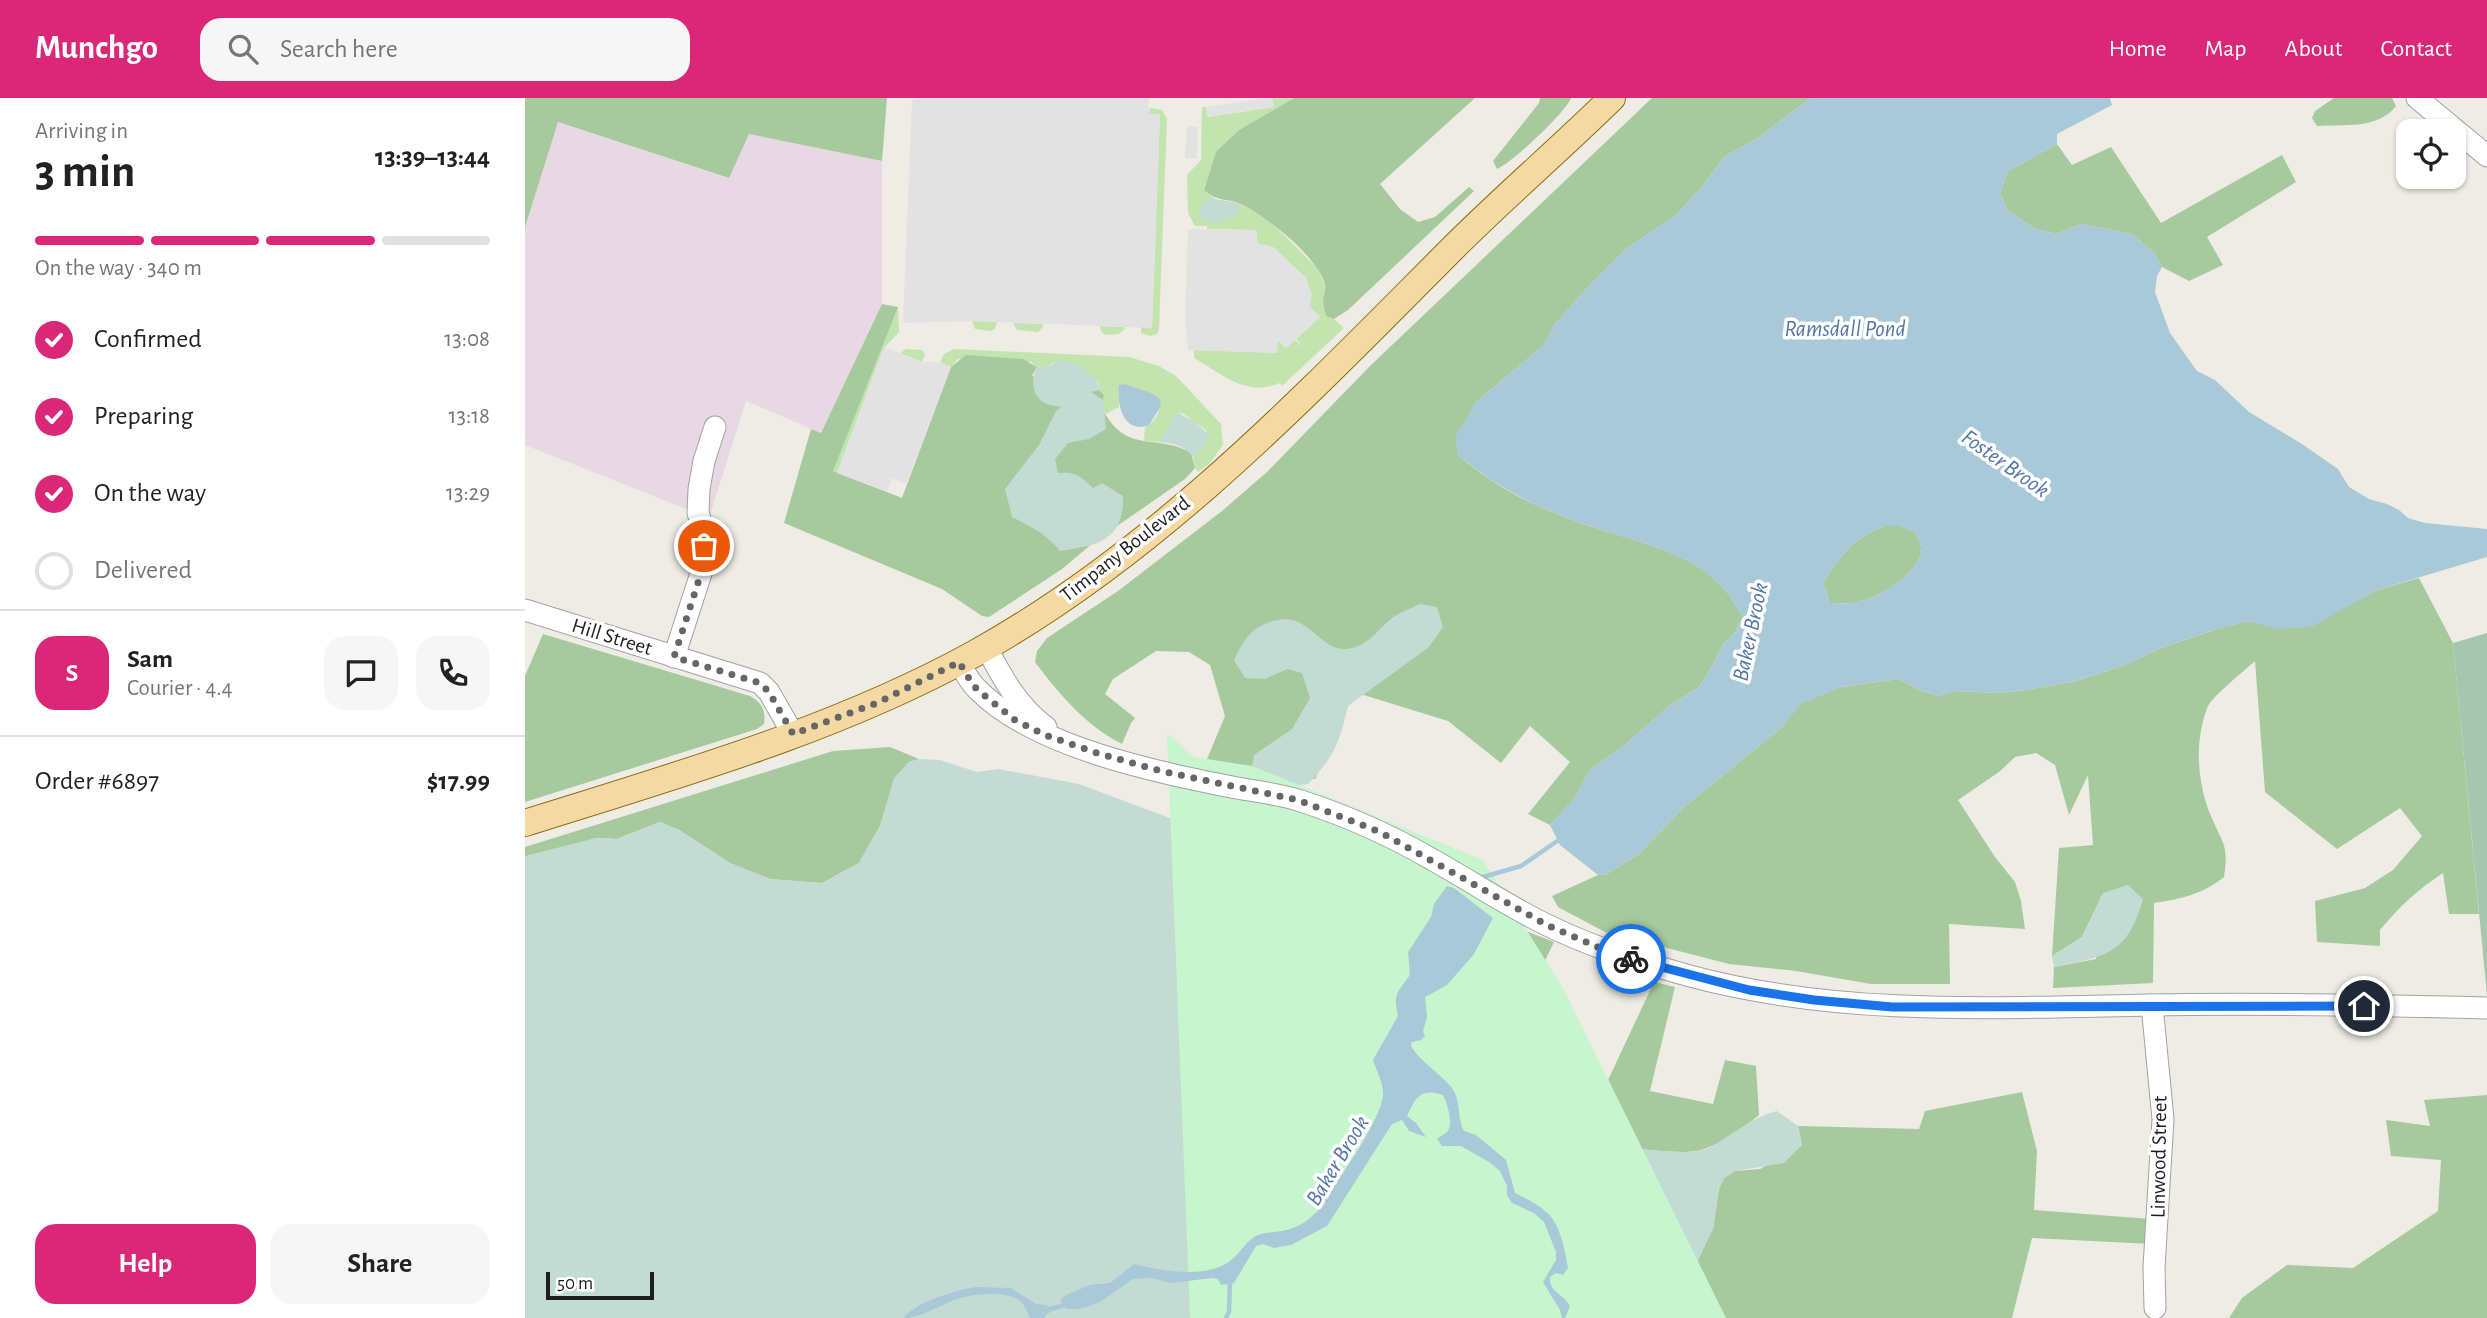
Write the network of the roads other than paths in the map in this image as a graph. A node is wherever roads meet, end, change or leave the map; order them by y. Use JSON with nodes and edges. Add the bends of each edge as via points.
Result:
{"nodes":[{"id":1,"x":1612,"y":98,"type":"edge"},
{"id":2,"x":2417,"y":98,"type":"edge"},
{"id":3,"x":2487,"y":156,"type":"edge"},
{"id":4,"x":715,"y":427,"type":"dead end"},
{"id":5,"x":525,"y":610,"type":"edge"},
{"id":6,"x":986,"y":647,"type":"junction"},
{"id":7,"x":674,"y":657,"type":"junction"},
{"id":8,"x":959,"y":662,"type":"junction"},
{"id":9,"x":793,"y":734,"type":"junction"},
{"id":10,"x":1065,"y":741,"type":"junction"},
{"id":11,"x":525,"y":823,"type":"edge"},
{"id":12,"x":2153,"y":1005,"type":"junction"},
{"id":13,"x":2487,"y":1008,"type":"edge"},
{"id":14,"x":2155,"y":1308,"type":"dead end"}],
"edges":[{"from":1,"to":6,"type":"main road","name":"Timpany Boulevard","via":[[1294,407],[1206,486],[1084,583]]},
{"from":2,"to":3,"type":"street"},
{"from":4,"to":7,"type":"street","via":[[699,489],[705,561]]},
{"from":5,"to":7,"type":"street","name":"Hill Street"},
{"from":6,"to":8,"type":"main road","name":"Timpany Boulevard"},
{"from":6,"to":10,"type":"street","via":[[1027,711]]},
{"from":7,"to":9,"type":"street","name":"Hill Street","via":[[760,683],[775,699]]},
{"from":8,"to":9,"type":"main road","name":"Timpany Boulevard","via":[[877,703]]},
{"from":8,"to":10,"type":"street","via":[[973,685],[1015,720]]},
{"from":9,"to":11,"type":"main road","name":"Timpany Boulevard"},
{"from":10,"to":12,"type":"street","via":[[1161,771],[1298,800],[1380,832],[1535,919],[1607,951],[1749,990],[1892,1007]]},
{"from":12,"to":13,"type":"street"},
{"from":12,"to":14,"type":"street","name":"Linwood Street","via":[[2163,1119]]}]}
